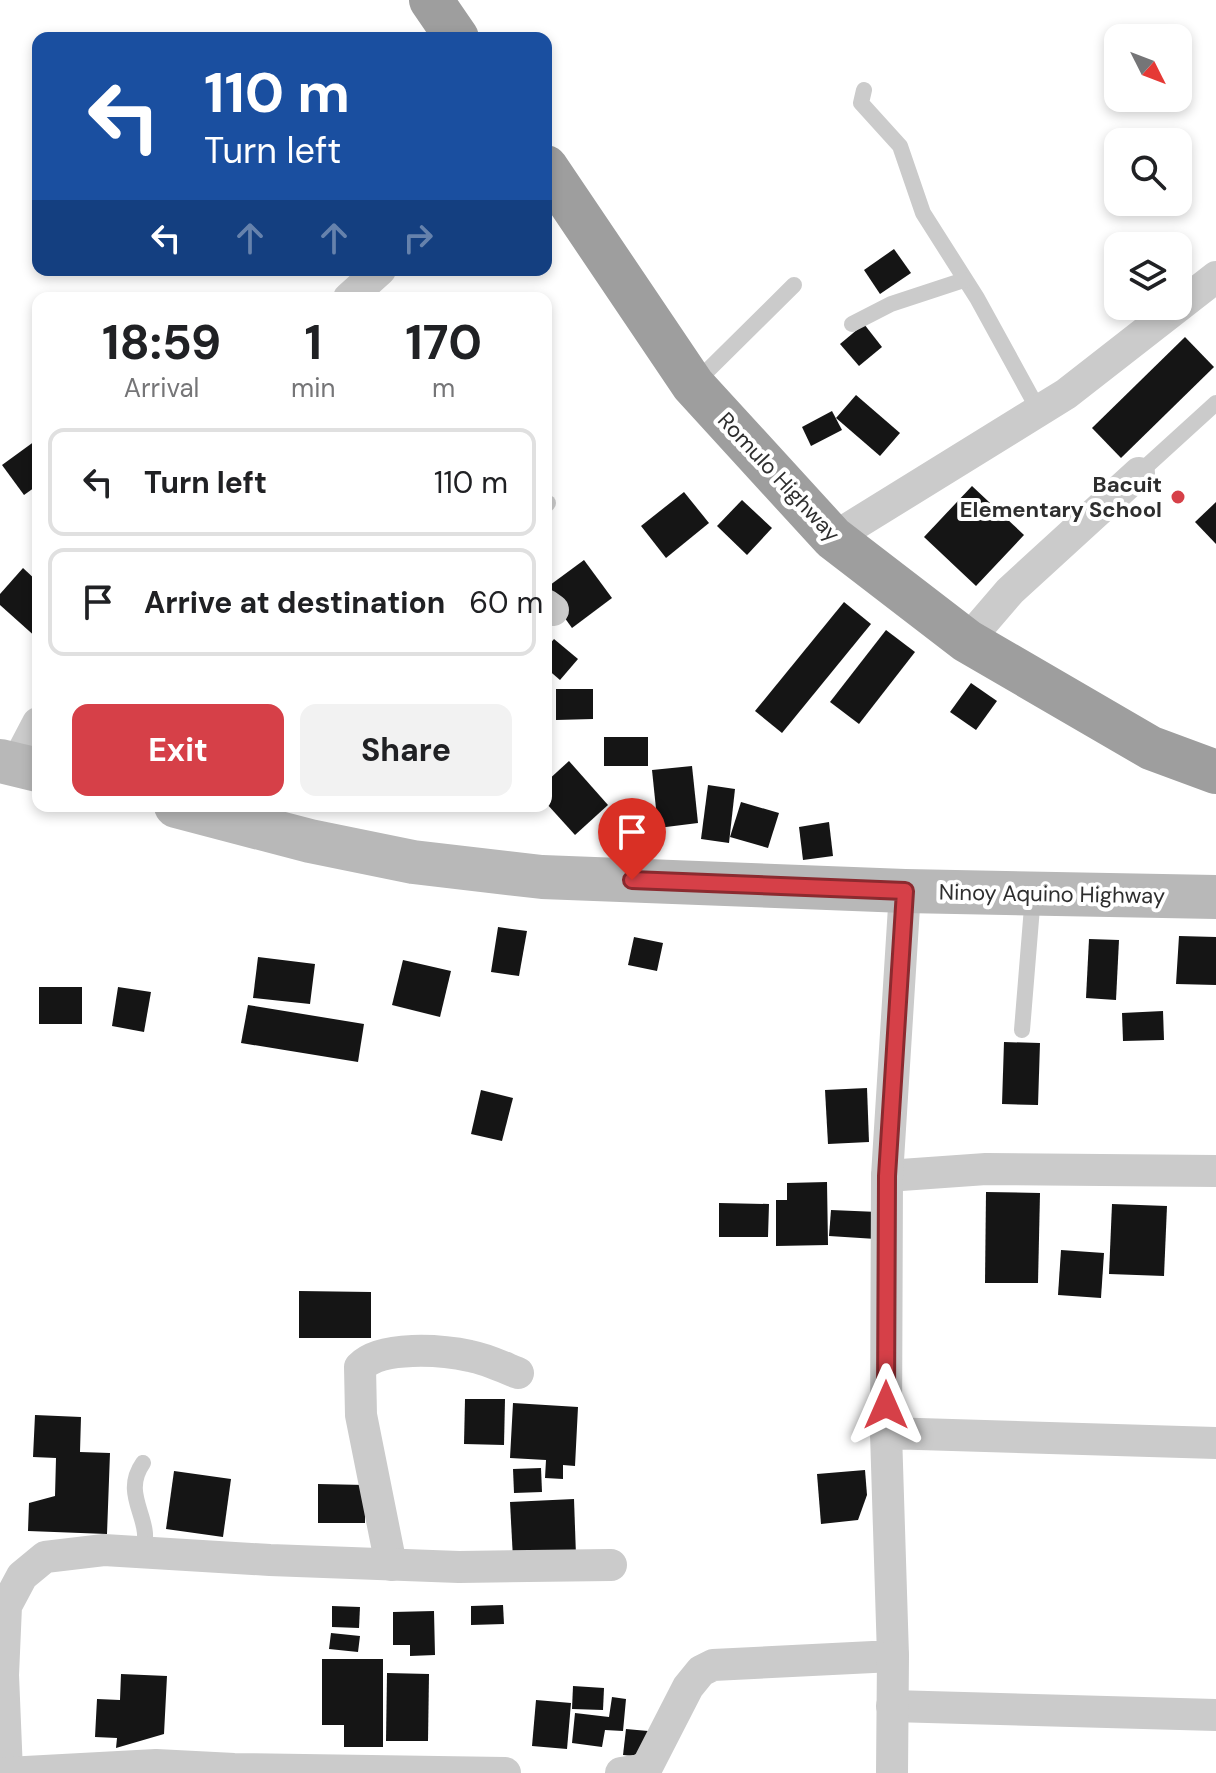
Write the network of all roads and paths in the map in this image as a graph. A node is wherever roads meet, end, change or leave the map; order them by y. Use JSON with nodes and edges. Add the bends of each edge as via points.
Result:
{"nodes":[{"id":1,"x":431,"y":0,"type":"edge"},
{"id":2,"x":453,"y":32,"type":"edge"},
{"id":3,"x":864,"y":90,"type":"dead end"},
{"id":4,"x":552,"y":176,"type":"edge"},
{"id":5,"x":373,"y":276,"type":"edge"},
{"id":6,"x":1216,"y":277,"type":"edge"},
{"id":7,"x":964,"y":280,"type":"junction"},
{"id":8,"x":794,"y":285,"type":"dead end"},
{"id":9,"x":356,"y":292,"type":"edge"},
{"id":10,"x":852,"y":324,"type":"dead end"},
{"id":11,"x":693,"y":385,"type":"junction"},
{"id":12,"x":1216,"y":403,"type":"edge"},
{"id":13,"x":1039,"y":411,"type":"junction"},
{"id":14,"x":1139,"y":473,"type":"joint"},
{"id":15,"x":833,"y":538,"type":"junction"},
{"id":16,"x":967,"y":641,"type":"junction"},
{"id":17,"x":32,"y":736,"type":"edge"},
{"id":18,"x":18,"y":765,"type":"edge"},
{"id":19,"x":1216,"y":772,"type":"edge"},
{"id":20,"x":199,"y":812,"type":"edge"},
{"id":21,"x":905,"y":891,"type":"junction"},
{"id":22,"x":1033,"y":894,"type":"junction"},
{"id":23,"x":1216,"y":897,"type":"edge"},
{"id":24,"x":1022,"y":1030,"type":"dead end"},
{"id":25,"x":1216,"y":1171,"type":"edge"},
{"id":26,"x":887,"y":1176,"type":"junction"},
{"id":27,"x":518,"y":1373,"type":"dead end"},
{"id":28,"x":886,"y":1433,"type":"junction"},
{"id":29,"x":1216,"y":1443,"type":"edge"},
{"id":30,"x":143,"y":1463,"type":"dead end"},
{"id":31,"x":141,"y":1553,"type":"junction"},
{"id":32,"x":391,"y":1565,"type":"junction"},
{"id":33,"x":611,"y":1565,"type":"dead end"},
{"id":34,"x":893,"y":1656,"type":"junction"},
{"id":35,"x":892,"y":1706,"type":"junction"},
{"id":36,"x":1216,"y":1715,"type":"edge"},
{"id":37,"x":7,"y":1773,"type":"edge"},
{"id":38,"x":505,"y":1773,"type":"edge"},
{"id":39,"x":621,"y":1773,"type":"edge"},
{"id":40,"x":892,"y":1773,"type":"edge"}],
"edges":[{"from":1,"to":2,"type":"highway"},
{"from":3,"to":7,"type":"lane","via":[[861,103],[900,146],[923,213]]},
{"from":4,"to":11,"type":"highway","name":"Romulo Highway"},
{"from":5,"to":9,"type":"street"},
{"from":6,"to":13,"type":"street"},
{"from":7,"to":10,"type":"lane","via":[[891,304]]},
{"from":7,"to":13,"type":"lane"},
{"from":8,"to":11,"type":"lane"},
{"from":11,"to":15,"type":"highway","name":"Romulo Highway"},
{"from":12,"to":14,"type":"lane"},
{"from":13,"to":15,"type":"street"},
{"from":14,"to":16,"type":"street","via":[[1010,591]]},
{"from":15,"to":16,"type":"highway","name":"Romulo Highway"},
{"from":16,"to":19,"type":"highway","name":"Romulo Highway","via":[[1151,748]]},
{"from":17,"to":18,"type":"street"},
{"from":20,"to":21,"type":"main road","name":"Ninoy Aquino Highway","via":[[413,862],[542,877]]},
{"from":21,"to":22,"type":"main road","name":"Ninoy Aquino Highway"},
{"from":21,"to":26,"type":"street"},
{"from":22,"to":23,"type":"main road","name":"Ninoy Aquino Highway"},
{"from":22,"to":24,"type":"lane"},
{"from":25,"to":26,"type":"street","via":[[986,1169]]},
{"from":26,"to":28,"type":"street"},
{"from":27,"to":32,"type":"street","via":[[473,1356],[431,1350],[383,1355],[360,1367],[361,1415]]},
{"from":28,"to":29,"type":"street"},
{"from":28,"to":34,"type":"street"},
{"from":30,"to":31,"type":"lane","via":[[134,1484],[147,1542]]},
{"from":31,"to":32,"type":"street"},
{"from":31,"to":37,"type":"street","via":[[104,1550],[45,1557],[22,1576],[6,1606]]},
{"from":32,"to":33,"type":"street"},
{"from":34,"to":35,"type":"street"},
{"from":34,"to":39,"type":"street","via":[[713,1665],[688,1687],[648,1765]]},
{"from":35,"to":36,"type":"street"},
{"from":35,"to":40,"type":"street"},
{"from":37,"to":38,"type":"street","via":[[156,1765]]}]}
